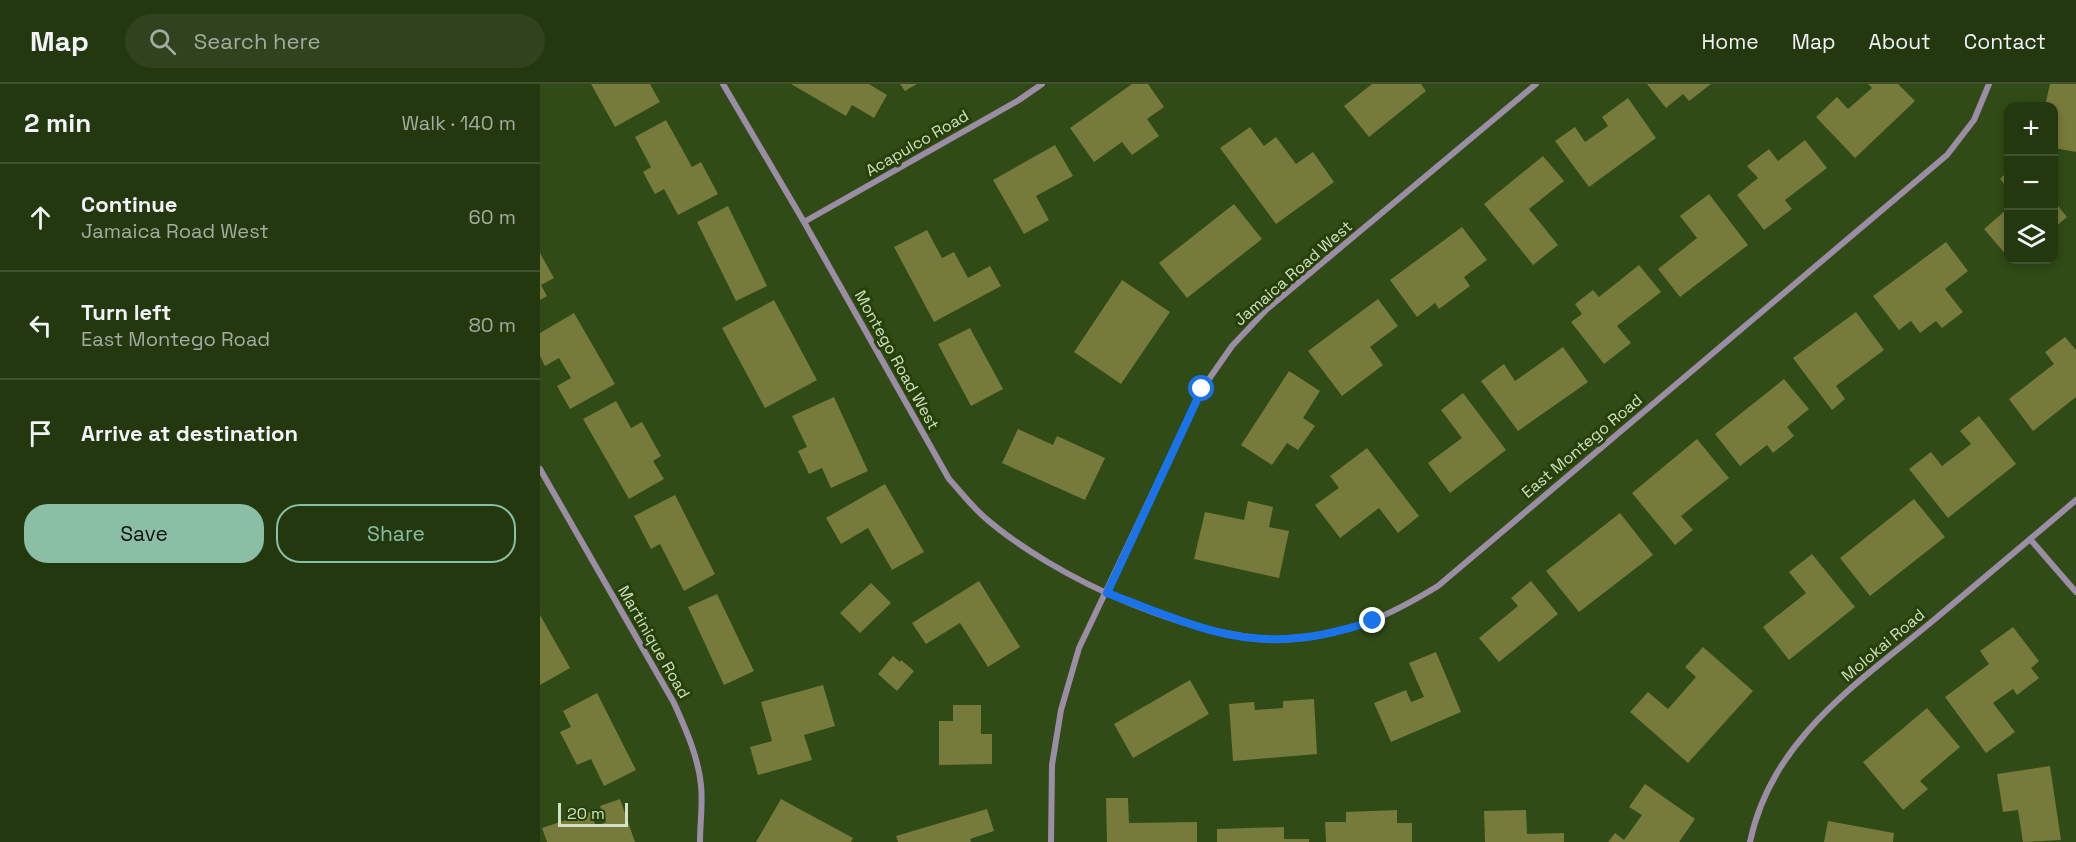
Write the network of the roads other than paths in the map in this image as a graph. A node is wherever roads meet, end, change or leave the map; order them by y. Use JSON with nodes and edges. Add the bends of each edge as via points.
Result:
{"nodes":[{"id":1,"x":723,"y":84,"type":"edge"},
{"id":2,"x":1042,"y":84,"type":"edge"},
{"id":3,"x":1536,"y":84,"type":"edge"},
{"id":4,"x":1989,"y":84,"type":"edge"},
{"id":5,"x":804,"y":222,"type":"junction"},
{"id":6,"x":540,"y":470,"type":"edge"},
{"id":7,"x":2076,"y":500,"type":"edge"},
{"id":8,"x":2030,"y":539,"type":"junction"},
{"id":9,"x":2076,"y":592,"type":"edge"},
{"id":10,"x":1107,"y":593,"type":"junction"},
{"id":11,"x":700,"y":842,"type":"edge"},
{"id":12,"x":1052,"y":842,"type":"edge"},
{"id":13,"x":1750,"y":842,"type":"edge"}],
"edges":[{"from":1,"to":5,"type":"street","name":"Montego Road West"},
{"from":2,"to":5,"type":"street","name":"Acapulco Road"},
{"from":3,"to":10,"type":"street","name":"Jamaica Road West","via":[[1268,309],[1232,346],[1202,389]]},
{"from":4,"to":10,"type":"street","name":"East Montego Road","via":[[1974,120],[1947,156],[1438,585],[1403,608],[1336,632],[1295,639],[1258,639],[1187,624]]},
{"from":5,"to":10,"type":"street","name":"Montego Road West","via":[[949,479],[1009,537]]},
{"from":6,"to":11,"type":"street","name":"Martinique Road","via":[[688,735],[701,786]]},
{"from":7,"to":8,"type":"street","name":"Molokai Road"},
{"from":8,"to":9,"type":"street"},
{"from":8,"to":13,"type":"street","name":"Molokai Road","via":[[1834,703],[1797,741],[1770,782]]},
{"from":10,"to":12,"type":"street","name":"Jamaica Road West","via":[[1079,648],[1061,710],[1052,765]]}]}
